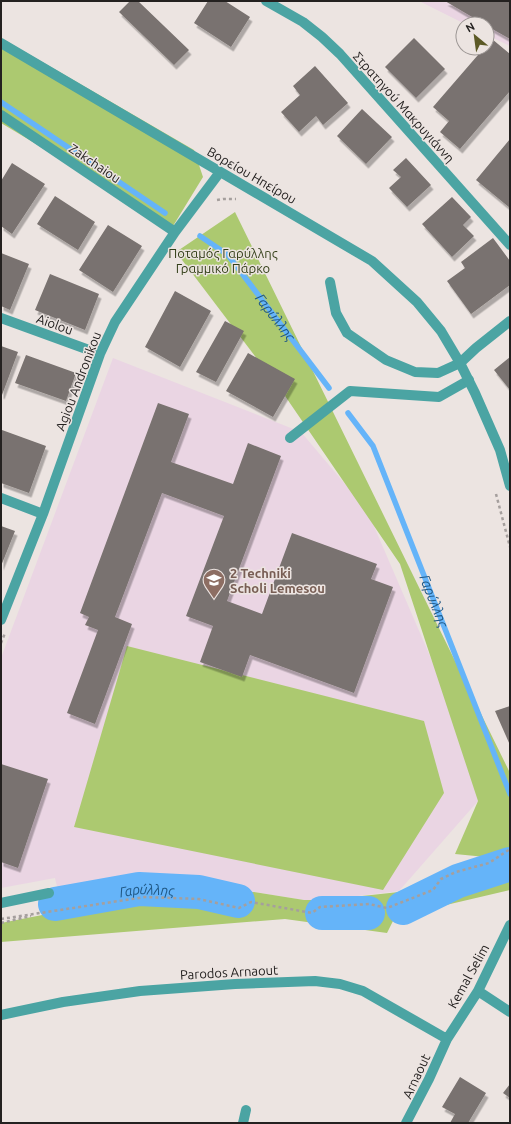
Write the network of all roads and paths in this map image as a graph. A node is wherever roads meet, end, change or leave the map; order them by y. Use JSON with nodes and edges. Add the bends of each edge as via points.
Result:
{"nodes":[{"id":1,"x":266,"y":1,"type":"edge"},
{"id":2,"x":1,"y":43,"type":"edge"},
{"id":3,"x":1,"y":115,"type":"edge"},
{"id":4,"x":220,"y":172,"type":"junction"},
{"id":5,"x":240,"y":199,"type":"dead end"},
{"id":6,"x":215,"y":201,"type":"dead end"},
{"id":7,"x":175,"y":232,"type":"junction"},
{"id":8,"x":510,"y":245,"type":"edge"},
{"id":9,"x":330,"y":282,"type":"dead end"},
{"id":10,"x":1,"y":318,"type":"edge"},
{"id":11,"x":510,"y":321,"type":"edge"},
{"id":12,"x":100,"y":354,"type":"junction"},
{"id":13,"x":460,"y":363,"type":"junction"},
{"id":14,"x":469,"y":380,"type":"junction"},
{"id":15,"x":290,"y":438,"type":"dead end"},
{"id":16,"x":510,"y":486,"type":"edge"},
{"id":17,"x":495,"y":488,"type":"dead end"},
{"id":18,"x":1,"y":498,"type":"edge"},
{"id":19,"x":43,"y":514,"type":"junction"},
{"id":20,"x":510,"y":547,"type":"edge"},
{"id":21,"x":1,"y":620,"type":"edge"},
{"id":22,"x":510,"y":849,"type":"edge"},
{"id":23,"x":49,"y":893,"type":"dead end"},
{"id":24,"x":1,"y":903,"type":"edge"},
{"id":25,"x":53,"y":911,"type":"junction"},
{"id":26,"x":1,"y":919,"type":"edge"},
{"id":27,"x":1,"y":923,"type":"edge"},
{"id":28,"x":510,"y":925,"type":"edge"},
{"id":29,"x":478,"y":991,"type":"junction"},
{"id":30,"x":510,"y":1012,"type":"edge"},
{"id":31,"x":1,"y":1015,"type":"edge"},
{"id":32,"x":447,"y":1038,"type":"junction"},
{"id":33,"x":246,"y":1110,"type":"dead end"},
{"id":34,"x":243,"y":1123,"type":"edge"},
{"id":35,"x":406,"y":1123,"type":"edge"}],
"edges":[{"from":1,"to":8,"type":"street","name":"Στρατηγού Μακρυγιάννη","via":[[302,22],[340,54]]},
{"from":2,"to":4,"type":"street","name":"Βορείου Ηπείρου"},
{"from":3,"to":7,"type":"street","name":"Zakchaiou"},
{"from":4,"to":7,"type":"street","name":"Agiou Andronikou"},
{"from":4,"to":13,"type":"street","name":"Βορείου Ηπείρου","via":[[372,261],[417,302],[441,331]]},
{"from":5,"to":6,"type":"path","via":[[223,198]]},
{"from":7,"to":12,"type":"street","name":"Agiou Andronikou","via":[[115,322]]},
{"from":9,"to":13,"type":"street","via":[[336,313],[347,333],[386,360],[415,372],[438,373]]},
{"from":10,"to":12,"type":"street","name":"Aiolou"},
{"from":11,"to":13,"type":"street"},
{"from":12,"to":19,"type":"street","name":"Agiou Andronikou"},
{"from":13,"to":14,"type":"street","name":"Βορείου Ηπείρου"},
{"from":14,"to":15,"type":"street","via":[[439,397],[350,391]]},
{"from":14,"to":16,"type":"street","name":"Βορείου Ηπείρου","via":[[500,450]]},
{"from":17,"to":20,"type":"path"},
{"from":18,"to":19,"type":"street"},
{"from":19,"to":21,"type":"street","name":"Agiou Andronikou"},
{"from":22,"to":25,"type":"path","via":[[488,863],[441,879],[433,890],[387,908],[369,904],[320,907],[312,913],[251,902],[239,908],[199,899],[145,897]]},
{"from":23,"to":24,"type":"street"},
{"from":25,"to":26,"type":"path"},
{"from":25,"to":27,"type":"path"},
{"from":28,"to":29,"type":"street","name":"Kemal Selim"},
{"from":29,"to":30,"type":"street"},
{"from":29,"to":32,"type":"street","name":"Kemal Selim"},
{"from":31,"to":32,"type":"street","name":"Parodos Arnaout","via":[[63,1002],[140,991],[315,981],[340,984],[363,991]]},
{"from":32,"to":35,"type":"street","name":"Arnaout"},
{"from":33,"to":34,"type":"street"}]}
